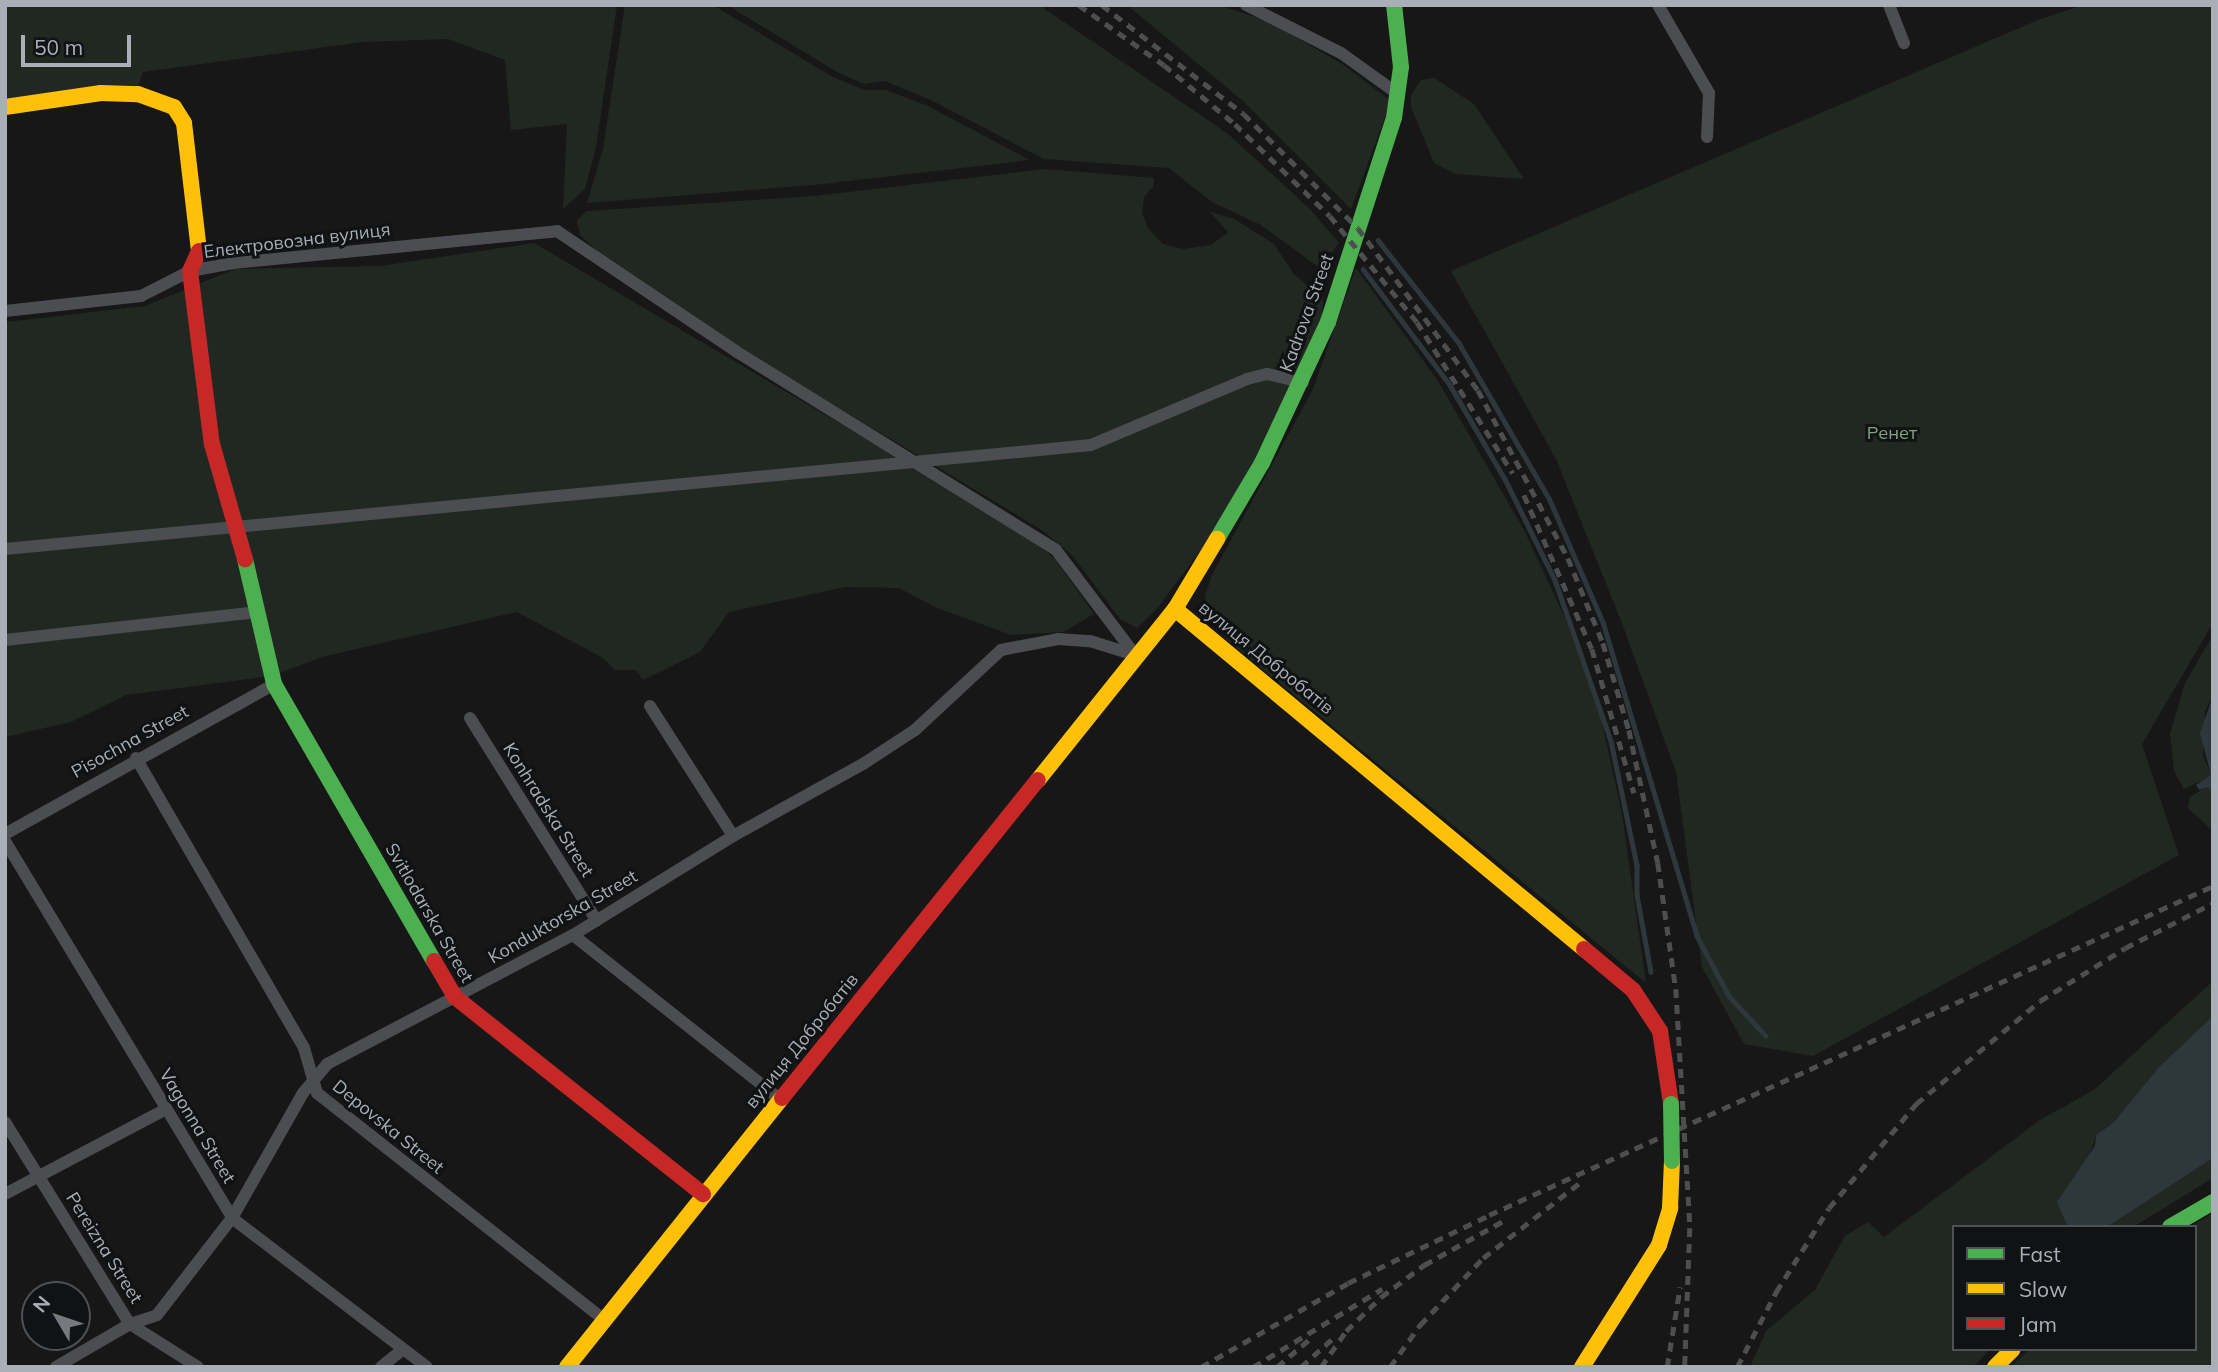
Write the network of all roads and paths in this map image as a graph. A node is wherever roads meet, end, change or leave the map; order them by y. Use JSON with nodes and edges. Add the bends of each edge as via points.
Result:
{"nodes":[{"id":1,"x":1246,"y":5,"type":"edge"},
{"id":2,"x":1394,"y":5,"type":"edge"},
{"id":3,"x":1658,"y":5,"type":"edge"},
{"id":4,"x":1889,"y":5,"type":"edge"},
{"id":5,"x":1903,"y":43,"type":"dead end"},
{"id":6,"x":1398,"y":94,"type":"junction"},
{"id":7,"x":5,"y":107,"type":"edge"},
{"id":8,"x":1707,"y":137,"type":"dead end"},
{"id":9,"x":190,"y":271,"type":"junction"},
{"id":10,"x":5,"y":311,"type":"edge"},
{"id":11,"x":1303,"y":382,"type":"junction"},
{"id":12,"x":911,"y":459,"type":"junction"},
{"id":13,"x":238,"y":527,"type":"junction"},
{"id":14,"x":5,"y":549,"type":"edge"},
{"id":15,"x":1175,"y":609,"type":"junction"},
{"id":16,"x":257,"y":612,"type":"junction"},
{"id":17,"x":5,"y":640,"type":"edge"},
{"id":18,"x":1135,"y":655,"type":"junction"},
{"id":19,"x":274,"y":684,"type":"junction"},
{"id":20,"x":649,"y":706,"type":"dead end"},
{"id":21,"x":470,"y":718,"type":"dead end"},
{"id":22,"x":136,"y":758,"type":"junction"},
{"id":23,"x":5,"y":834,"type":"edge"},
{"id":24,"x":733,"y":836,"type":"junction"},
{"id":25,"x":5,"y":841,"type":"edge"},
{"id":26,"x":597,"y":921,"type":"junction"},
{"id":27,"x":573,"y":935,"type":"junction"},
{"id":28,"x":455,"y":997,"type":"junction"},
{"id":29,"x":313,"y":1077,"type":"junction"},
{"id":30,"x":780,"y":1099,"type":"junction"},
{"id":31,"x":166,"y":1109,"type":"junction"},
{"id":32,"x":5,"y":1122,"type":"edge"},
{"id":33,"x":38,"y":1174,"type":"junction"},
{"id":34,"x":5,"y":1194,"type":"edge"},
{"id":35,"x":703,"y":1194,"type":"junction"},
{"id":36,"x":2213,"y":1202,"type":"edge"},
{"id":37,"x":232,"y":1218,"type":"junction"},
{"id":38,"x":2173,"y":1225,"type":"edge"},
{"id":39,"x":604,"y":1320,"type":"junction"},
{"id":40,"x":130,"y":1324,"type":"junction"},
{"id":41,"x":402,"y":1349,"type":"junction"},
{"id":42,"x":2011,"y":1351,"type":"edge"},
{"id":43,"x":56,"y":1367,"type":"edge"},
{"id":44,"x":198,"y":1367,"type":"edge"},
{"id":45,"x":381,"y":1367,"type":"edge"},
{"id":46,"x":427,"y":1367,"type":"edge"},
{"id":47,"x":567,"y":1367,"type":"edge"},
{"id":48,"x":1582,"y":1367,"type":"edge"},
{"id":49,"x":1995,"y":1367,"type":"edge"}],
"edges":[{"from":1,"to":6,"type":"street","via":[[1341,53]]},
{"from":2,"to":6,"type":"street","name":"Kadrova Street","via":[[1401,67]]},
{"from":3,"to":8,"type":"street","via":[[1709,93]]},
{"from":4,"to":5,"type":"street"},
{"from":6,"to":11,"type":"street","name":"Kadrova Street","via":[[1385,151]]},
{"from":7,"to":9,"type":"street","via":[[101,93],[138,94],[174,107],[184,123],[201,247]]},
{"from":9,"to":10,"type":"street","name":"Електровозна вулиця","via":[[141,296]]},
{"from":9,"to":12,"type":"street","name":"Електровозна вулиця","via":[[557,231],[737,352]]},
{"from":9,"to":13,"type":"street","name":"Svitlodarska Street","via":[[212,444]]},
{"from":11,"to":12,"type":"street","via":[[1267,374],[1247,379],[1091,444]]},
{"from":11,"to":15,"type":"street","name":"Kadrova Street","via":[[1262,463]]},
{"from":12,"to":13,"type":"street"},
{"from":12,"to":18,"type":"street","via":[[1056,550]]},
{"from":13,"to":14,"type":"street"},
{"from":13,"to":16,"type":"street","name":"Svitlodarska Street"},
{"from":15,"to":18,"type":"street","name":"вулиця Добробатів"},
{"from":15,"to":48,"type":"street","name":"вулиця Добробатів","bridge":true,"via":[[1625,981],[1660,1031],[1671,1104],[1670,1208],[1659,1245],[1631,1296]]},
{"from":16,"to":17,"type":"street"},
{"from":16,"to":19,"type":"street","name":"Svitlodarska Street"},
{"from":18,"to":24,"type":"street","name":"Konduktorska Street","via":[[1090,641],[1058,639],[1001,650],[915,730]]},
{"from":18,"to":30,"type":"street","name":"вулиця Добробатів"},
{"from":19,"to":22,"type":"street","name":"Pisochna Street"},
{"from":19,"to":28,"type":"street","name":"Svitlodarska Street"},
{"from":20,"to":24,"type":"street"},
{"from":21,"to":26,"type":"street","name":"Konhradska Street"},
{"from":22,"to":23,"type":"street","name":"Pisochna Street"},
{"from":22,"to":29,"type":"street","name":"Depovska Street","via":[[304,1048]]},
{"from":24,"to":26,"type":"street","name":"Konduktorska Street"},
{"from":25,"to":31,"type":"street","name":"Vagonna Street"},
{"from":26,"to":27,"type":"street","name":"Konduktorska Street"},
{"from":27,"to":28,"type":"street","name":"Konduktorska Street"},
{"from":27,"to":30,"type":"street"},
{"from":28,"to":29,"type":"street","name":"Konduktorska Street","via":[[343,1054]]},
{"from":28,"to":35,"type":"street","name":"Svitlodarska Street"},
{"from":29,"to":37,"type":"street","name":"Konduktorska Street"},
{"from":29,"to":39,"type":"street","name":"Depovska Street","via":[[317,1093],[328,1104]]},
{"from":30,"to":35,"type":"street","name":"вулиця Добробатів"},
{"from":31,"to":33,"type":"street"},
{"from":31,"to":37,"type":"street","name":"Vagonna Street"},
{"from":32,"to":33,"type":"street","name":"Pereizna Street"},
{"from":33,"to":34,"type":"street"},
{"from":33,"to":40,"type":"street","name":"Pereizna Street"},
{"from":35,"to":39,"type":"street","name":"вулиця Добробатів"},
{"from":36,"to":38,"type":"street"},
{"from":37,"to":40,"type":"street","name":"Konduktorska Street","via":[[157,1315]]},
{"from":37,"to":41,"type":"street","name":"Vagonna Street"},
{"from":39,"to":47,"type":"street","name":"вулиця Добробатів"},
{"from":40,"to":43,"type":"street","name":"Konduktorska Street"},
{"from":40,"to":44,"type":"street","name":"Pereizna Street"},
{"from":41,"to":45,"type":"street"},
{"from":41,"to":46,"type":"street","name":"Vagonna Street"},
{"from":42,"to":49,"type":"street"}]}
